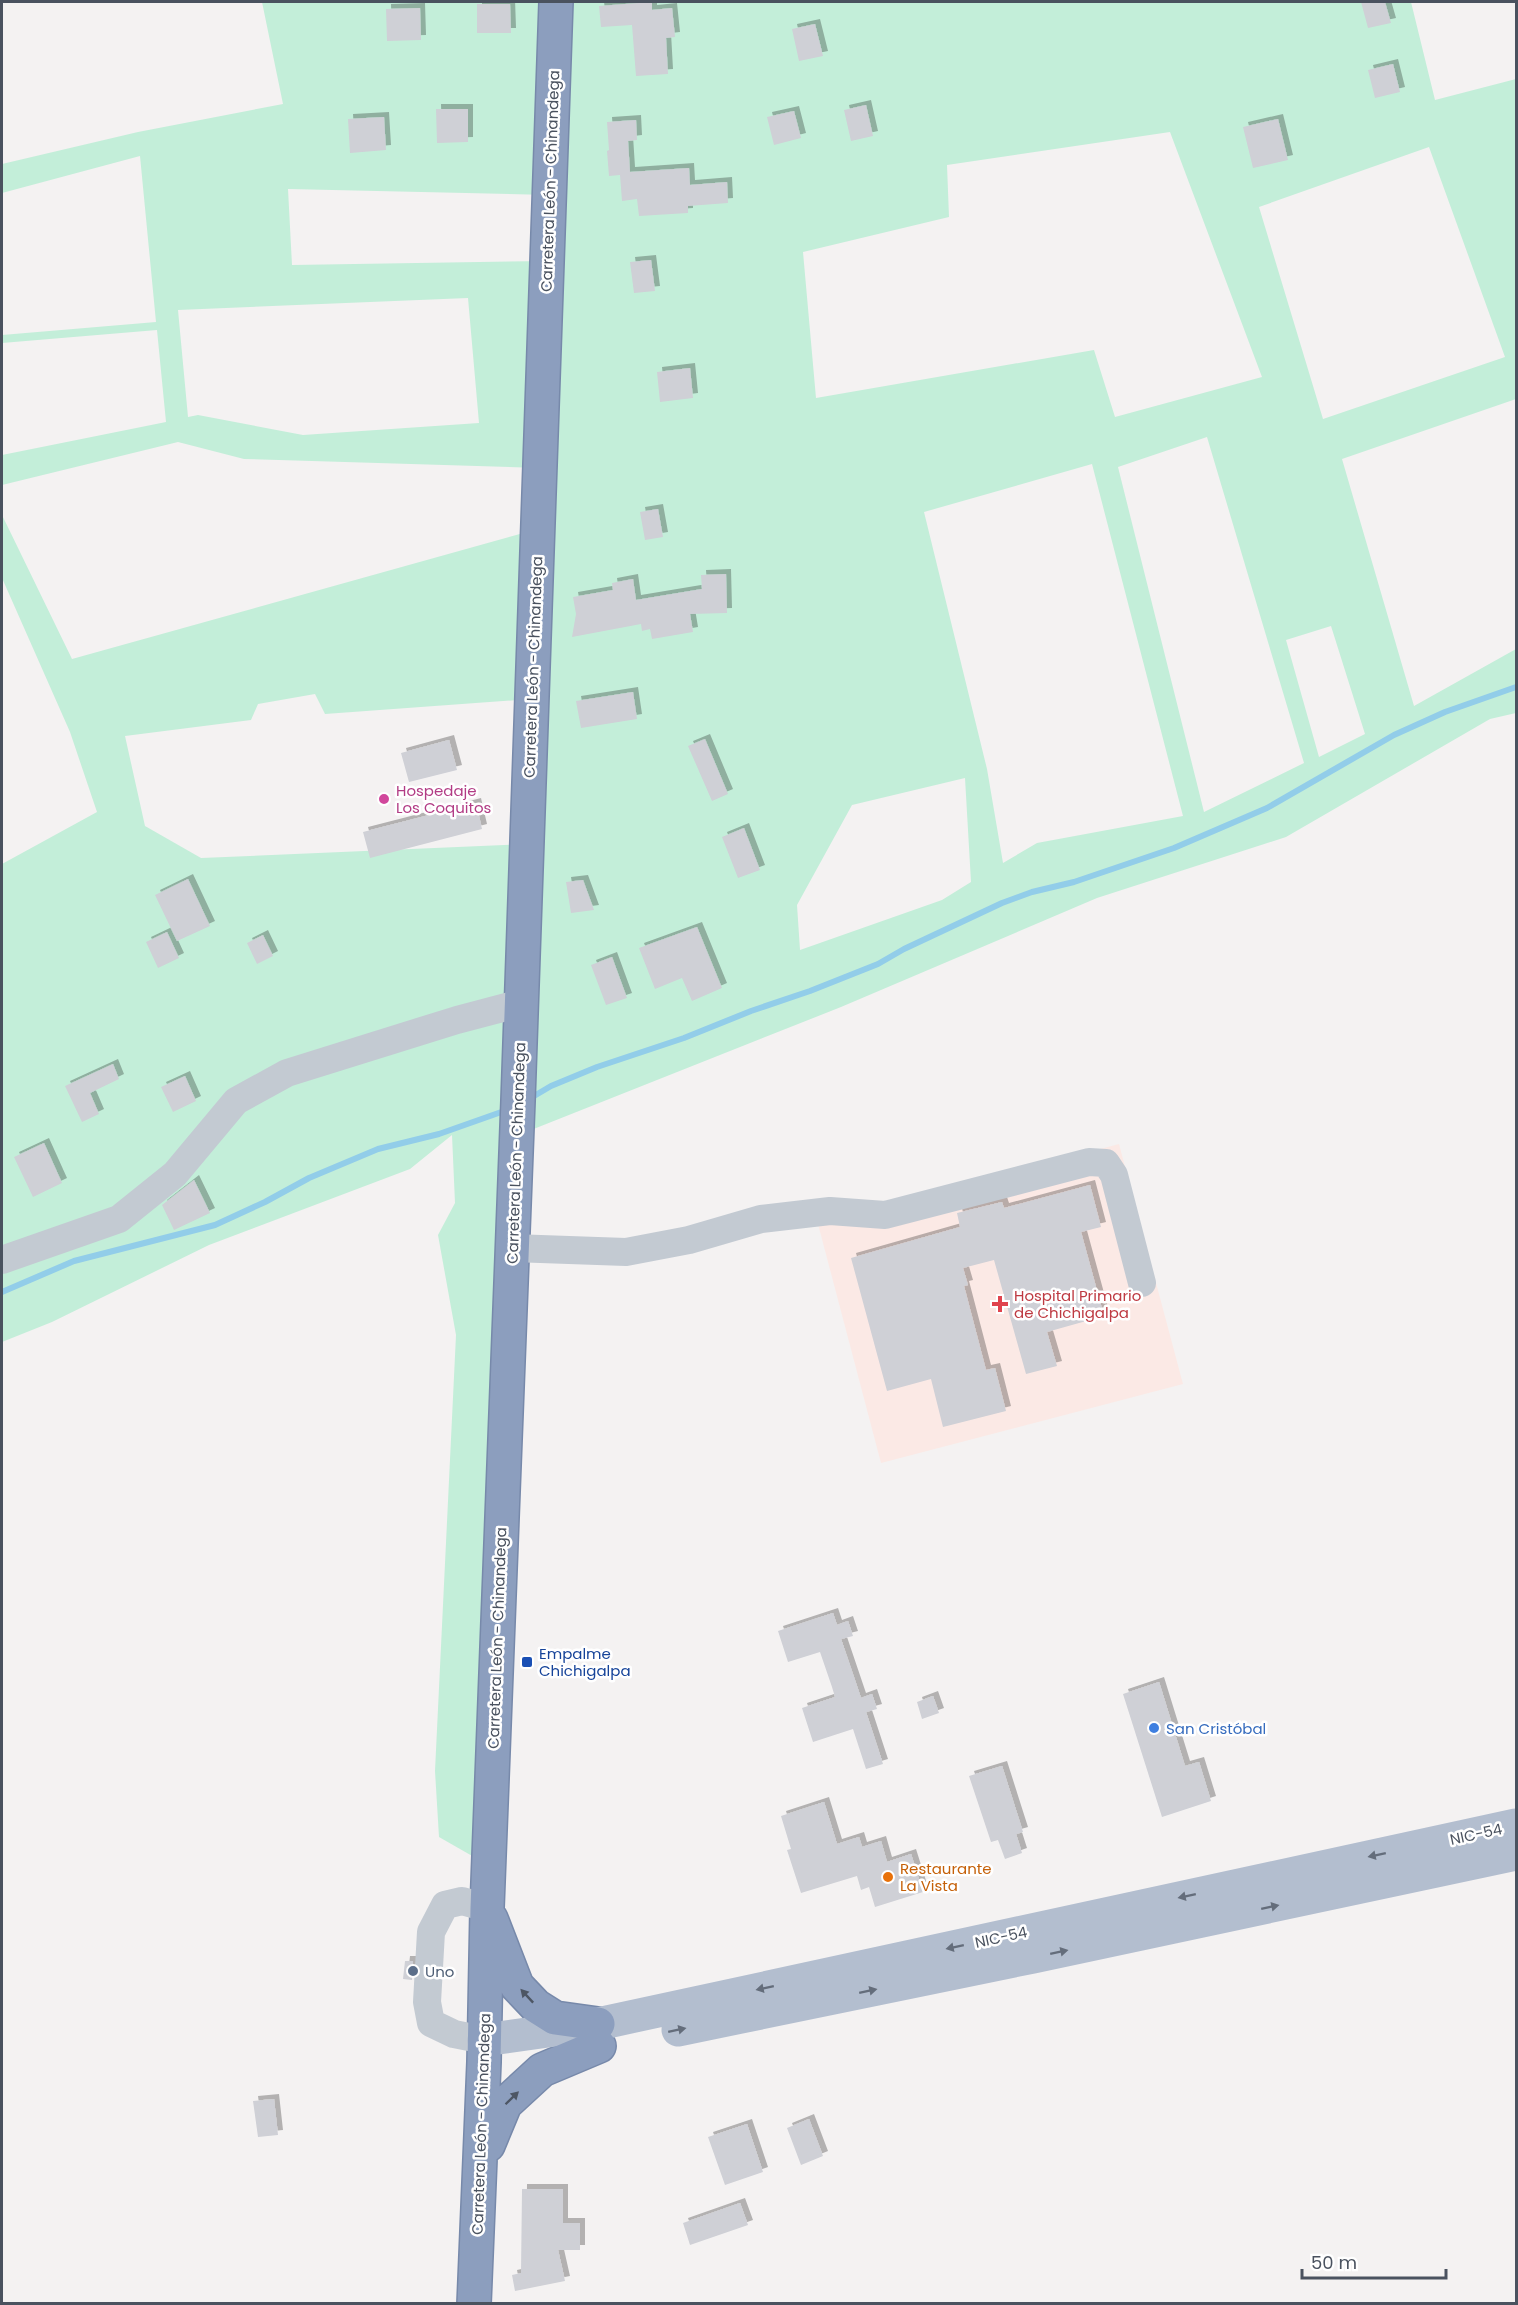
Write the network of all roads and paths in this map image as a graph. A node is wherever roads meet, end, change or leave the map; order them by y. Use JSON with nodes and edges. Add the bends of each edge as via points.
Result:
{"nodes":[{"id":1,"x":556,"y":2,"type":"edge"},
{"id":2,"x":521,"y":1003,"type":"junction"},
{"id":3,"x":512,"y":1248,"type":"junction"},
{"id":4,"x":2,"y":1260,"type":"edge"},
{"id":5,"x":1142,"y":1283,"type":"dead end"},
{"id":6,"x":1516,"y":1825,"type":"edge"},
{"id":7,"x":1516,"y":1854,"type":"edge"},
{"id":8,"x":1431,"y":1858,"type":"junction"},
{"id":9,"x":487,"y":1908,"type":"junction"},
{"id":10,"x":599,"y":2035,"type":"junction"},
{"id":11,"x":484,"y":2051,"type":"junction"},
{"id":12,"x":479,"y":2169,"type":"junction"},
{"id":13,"x":474,"y":2304,"type":"edge"}],
"edges":[{"from":1,"to":2,"type":"highway","name":"Carretera León - Chinandega"},
{"from":2,"to":3,"type":"highway","name":"Carretera León - Chinandega"},
{"from":2,"to":4,"type":"street","via":[[287,1073],[237,1101],[175,1174],[119,1219]]},
{"from":3,"to":5,"type":"street","via":[[626,1252],[689,1240],[761,1219],[830,1211],[885,1215],[1089,1162],[1106,1163],[1114,1175]]},
{"from":3,"to":9,"type":"highway","name":"Carretera León - Chinandega"},
{"from":6,"to":8,"type":"main road","name":"NIC-54","number":"NIC-54"},
{"from":7,"to":8,"type":"main road","name":"NIC-54","number":"NIC-54"},
{"from":8,"to":10,"type":"main road","name":"NIC-54","number":"NIC-54"},
{"from":10,"to":9,"type":"highway","one_way":true,"via":[[555,2018],[536,2006],[517,1986]]},
{"from":9,"to":11,"type":"highway","name":"Carretera León - Chinandega"},
{"from":9,"to":11,"type":"street","via":[[462,1901],[445,1905],[431,1932],[427,2002],[432,2023]]},
{"from":10,"to":11,"type":"main road","name":"NIC-54","number":"NIC-54"},
{"from":12,"to":10,"type":"highway","one_way":true,"via":[[505,2104],[542,2070]]},
{"from":11,"to":12,"type":"highway","name":"Carretera León - Chinandega"},
{"from":12,"to":13,"type":"highway","name":"Carretera León - Chinandega"}]}
